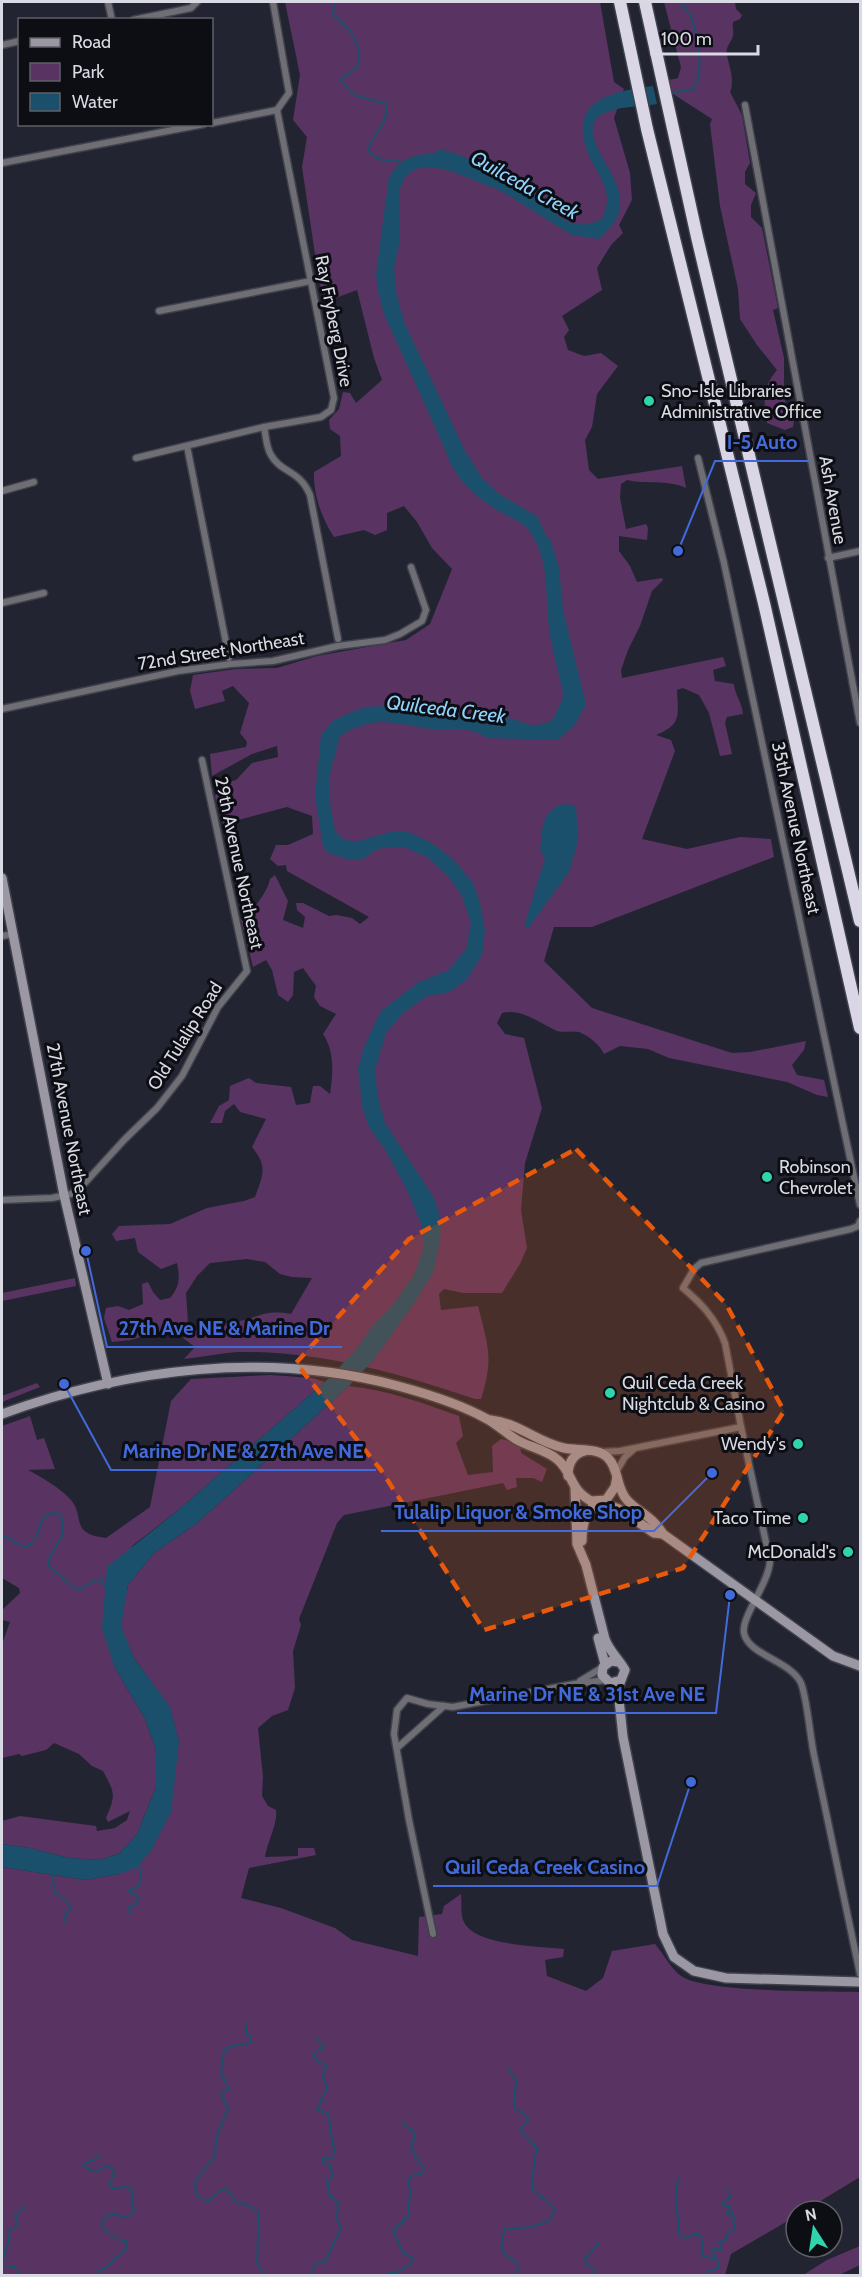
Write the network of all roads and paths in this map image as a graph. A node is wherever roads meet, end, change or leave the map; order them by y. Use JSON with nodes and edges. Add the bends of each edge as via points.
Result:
{"nodes":[{"id":1,"x":108,"y":2,"type":"edge"},
{"id":2,"x":197,"y":2,"type":"edge"},
{"id":3,"x":273,"y":2,"type":"edge"},
{"id":4,"x":620,"y":2,"type":"edge"},
{"id":5,"x":645,"y":2,"type":"edge"},
{"id":6,"x":112,"y":18,"type":"edge"},
{"id":7,"x":143,"y":18,"type":"edge"},
{"id":8,"x":18,"y":41,"type":"edge"},
{"id":9,"x":2,"y":45,"type":"edge"},
{"id":10,"x":745,"y":105,"type":"dead end"},
{"id":11,"x":278,"y":110,"type":"junction"},
{"id":12,"x":213,"y":123,"type":"edge"},
{"id":13,"x":194,"y":126,"type":"edge"},
{"id":14,"x":2,"y":164,"type":"edge"},
{"id":15,"x":311,"y":281,"type":"junction"},
{"id":16,"x":159,"y":311,"type":"dead end"},
{"id":17,"x":264,"y":427,"type":"junction"},
{"id":18,"x":187,"y":446,"type":"junction"},
{"id":19,"x":136,"y":458,"type":"dead end"},
{"id":20,"x":699,"y":458,"type":"dead end"},
{"id":21,"x":34,"y":482,"type":"dead end"},
{"id":22,"x":2,"y":491,"type":"edge"},
{"id":23,"x":861,"y":551,"type":"edge"},
{"id":24,"x":828,"y":558,"type":"junction"},
{"id":25,"x":411,"y":567,"type":"dead end"},
{"id":26,"x":44,"y":593,"type":"dead end"},
{"id":27,"x":2,"y":603,"type":"edge"},
{"id":28,"x":338,"y":639,"type":"dead end"},
{"id":29,"x":229,"y":658,"type":"dead end"},
{"id":30,"x":2,"y":709,"type":"edge"},
{"id":31,"x":861,"y":723,"type":"edge"},
{"id":32,"x":202,"y":760,"type":"dead end"},
{"id":33,"x":2,"y":878,"type":"edge"},
{"id":34,"x":861,"y":921,"type":"edge"},
{"id":35,"x":14,"y":934,"type":"junction"},
{"id":36,"x":2,"y":936,"type":"edge"},
{"id":37,"x":247,"y":971,"type":"joint"},
{"id":38,"x":861,"y":1028,"type":"edge"},
{"id":39,"x":64,"y":1195,"type":"junction"},
{"id":40,"x":2,"y":1200,"type":"edge"},
{"id":41,"x":861,"y":1205,"type":"edge"},
{"id":42,"x":860,"y":1222,"type":"edge"},
{"id":43,"x":108,"y":1384,"type":"junction"},
{"id":44,"x":2,"y":1414,"type":"edge"},
{"id":45,"x":489,"y":1420,"type":"junction"},
{"id":46,"x":741,"y":1427,"type":"junction"},
{"id":47,"x":634,"y":1449,"type":"junction"},
{"id":48,"x":586,"y":1450,"type":"junction"},
{"id":49,"x":598,"y":1452,"type":"junction"},
{"id":50,"x":617,"y":1475,"type":"junction"},
{"id":51,"x":568,"y":1476,"type":"junction"},
{"id":52,"x":575,"y":1488,"type":"junction"},
{"id":53,"x":598,"y":1502,"type":"junction"},
{"id":54,"x":663,"y":1534,"type":"junction"},
{"id":55,"x":582,"y":1553,"type":"junction"},
{"id":56,"x":756,"y":1600,"type":"junction"},
{"id":57,"x":596,"y":1611,"type":"junction"},
{"id":58,"x":618,"y":1662,"type":"junction"},
{"id":59,"x":604,"y":1666,"type":"junction"},
{"id":60,"x":861,"y":1666,"type":"edge"},
{"id":61,"x":606,"y":1680,"type":"junction"},
{"id":62,"x":621,"y":1680,"type":"junction"},
{"id":63,"x":574,"y":1684,"type":"junction"},
{"id":64,"x":444,"y":1706,"type":"junction"},
{"id":65,"x":623,"y":1737,"type":"junction"},
{"id":66,"x":397,"y":1748,"type":"junction"},
{"id":67,"x":433,"y":1935,"type":"dead end"},
{"id":68,"x":861,"y":1974,"type":"edge"},
{"id":69,"x":861,"y":1982,"type":"edge"}],
"edges":[{"from":1,"to":6,"type":"street"},
{"from":2,"to":7,"type":"street","via":[[191,8]]},
{"from":3,"to":11,"type":"street","via":[[289,93]]},
{"from":4,"to":38,"type":"highway"},
{"from":5,"to":34,"type":"highway"},
{"from":8,"to":9,"type":"street"},
{"from":10,"to":24,"type":"street","name":"Ash Avenue"},
{"from":11,"to":12,"type":"street"},
{"from":11,"to":15,"type":"street","name":"Ray Fryberg Drive"},
{"from":13,"to":14,"type":"street"},
{"from":15,"to":16,"type":"street"},
{"from":15,"to":17,"type":"street","name":"Ray Fryberg Drive","via":[[334,398],[331,410],[321,417]]},
{"from":17,"to":18,"type":"street","name":"Ray Fryberg Drive"},
{"from":17,"to":28,"type":"street","via":[[271,456],[301,479],[310,495]]},
{"from":18,"to":19,"type":"street","name":"Ray Fryberg Drive"},
{"from":18,"to":29,"type":"street"},
{"from":20,"to":41,"type":"street","name":"35th Avenue Northeast"},
{"from":21,"to":22,"type":"street"},
{"from":23,"to":24,"type":"street"},
{"from":24,"to":31,"type":"street","name":"Ash Avenue"},
{"from":25,"to":30,"type":"street","name":"72nd Street Northeast","via":[[426,610],[422,621],[385,640],[338,646],[273,662],[178,671]]},
{"from":26,"to":27,"type":"street"},
{"from":32,"to":37,"type":"street","name":"29th Avenue Northeast"},
{"from":33,"to":35,"type":"street","name":"27th Avenue Northeast"},
{"from":35,"to":36,"type":"street"},
{"from":35,"to":39,"type":"street","name":"27th Avenue Northeast"},
{"from":37,"to":39,"type":"street","name":"Old Tulalip Road","via":[[218,1007],[182,1076],[157,1108],[82,1186]]},
{"from":39,"to":40,"type":"street","name":"Old Tulalip Road"},
{"from":39,"to":43,"type":"street","name":"27th Avenue Northeast"},
{"from":42,"to":46,"type":"street","via":[[851,1229],[701,1263],[694,1269],[683,1288],[706,1309],[720,1330]]},
{"from":43,"to":44,"type":"street"},
{"from":43,"to":45,"type":"street","via":[[229,1367],[306,1368],[341,1372],[417,1391]]},
{"from":45,"to":48,"type":"street","via":[[514,1425],[562,1448]]},
{"from":45,"to":51,"type":"street","via":[[517,1440],[556,1458]]},
{"from":46,"to":47,"type":"street"},
{"from":46,"to":56,"type":"street","via":[[771,1561],[767,1580]]},
{"from":47,"to":49,"type":"street"},
{"from":47,"to":50,"type":"street","via":[[622,1461]]},
{"from":48,"to":49,"type":"street"},
{"from":48,"to":51,"type":"street","via":[[572,1459]]},
{"from":49,"to":50,"type":"street","via":[[608,1458]]},
{"from":50,"to":53,"type":"street","via":[[611,1495]]},
{"from":50,"to":54,"type":"street","via":[[627,1500],[654,1520]]},
{"from":51,"to":52,"type":"street"},
{"from":52,"to":53,"type":"street"},
{"from":52,"to":55,"type":"street","via":[[575,1531]]},
{"from":53,"to":54,"type":"street","via":[[619,1509],[654,1533]]},
{"from":53,"to":55,"type":"street","via":[[583,1523]]},
{"from":54,"to":56,"type":"street"},
{"from":55,"to":57,"type":"street"},
{"from":56,"to":60,"type":"street","via":[[833,1656]]},
{"from":56,"to":68,"type":"street","via":[[745,1622],[745,1639],[791,1671],[802,1685]]},
{"from":57,"to":58,"type":"street","via":[[607,1645]]},
{"from":57,"to":59,"type":"street"},
{"from":58,"to":59,"type":"street"},
{"from":58,"to":62,"type":"street","via":[[625,1670]]},
{"from":59,"to":61,"type":"street","via":[[602,1675]]},
{"from":59,"to":63,"type":"street"},
{"from":61,"to":62,"type":"street"},
{"from":61,"to":63,"type":"street"},
{"from":61,"to":65,"type":"street"},
{"from":62,"to":65,"type":"street","via":[[618,1690]]},
{"from":63,"to":64,"type":"street"},
{"from":64,"to":66,"type":"street"},
{"from":64,"to":66,"type":"street","via":[[407,1698],[397,1710],[394,1722]]},
{"from":65,"to":69,"type":"street","via":[[663,1935],[674,1957],[694,1971],[726,1978]]},
{"from":66,"to":67,"type":"street"}]}
